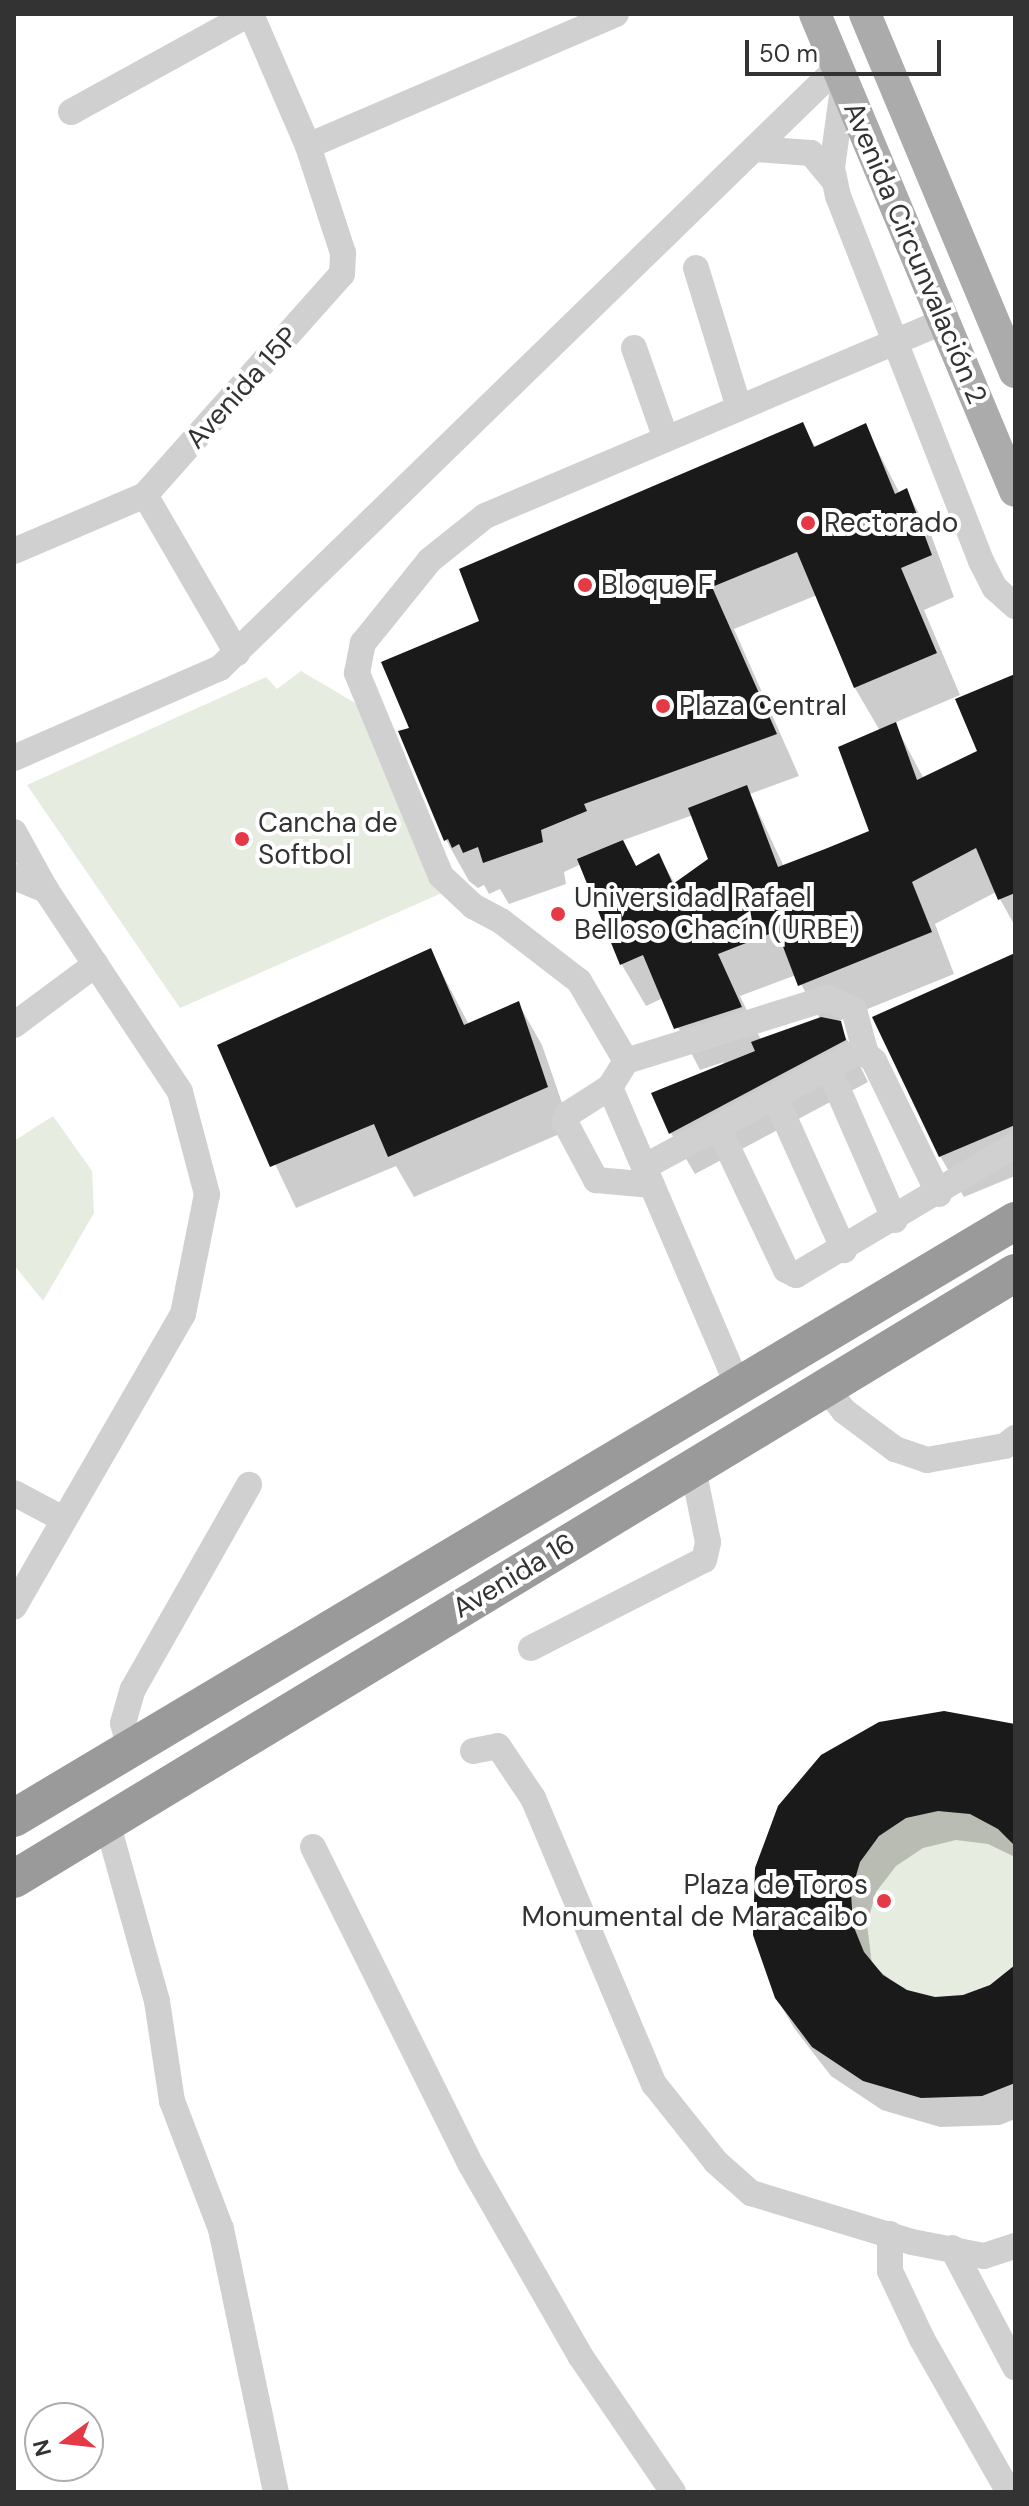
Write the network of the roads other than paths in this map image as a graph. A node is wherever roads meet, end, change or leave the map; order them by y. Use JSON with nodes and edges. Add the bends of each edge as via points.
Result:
{"nodes":[{"id":1,"x":250,"y":14,"type":"edge"},
{"id":2,"x":616,"y":14,"type":"edge"},
{"id":3,"x":815,"y":14,"type":"edge"},
{"id":4,"x":865,"y":14,"type":"edge"},
{"id":5,"x":841,"y":74,"type":"junction"},
{"id":6,"x":71,"y":112,"type":"dead end"},
{"id":7,"x":308,"y":146,"type":"junction"},
{"id":8,"x":755,"y":149,"type":"junction"},
{"id":9,"x":832,"y":178,"type":"junction"},
{"id":10,"x":696,"y":268,"type":"dead end"},
{"id":11,"x":944,"y":321,"type":"junction"},
{"id":12,"x":895,"y":341,"type":"junction"},
{"id":13,"x":634,"y":348,"type":"dead end"},
{"id":14,"x":1015,"y":372,"type":"edge"},
{"id":15,"x":739,"y":408,"type":"junction"},
{"id":16,"x":666,"y":439,"type":"junction"},
{"id":17,"x":1015,"y":491,"type":"edge"},
{"id":18,"x":145,"y":495,"type":"junction"},
{"id":19,"x":14,"y":551,"type":"edge"},
{"id":20,"x":1015,"y":606,"type":"edge"},
{"id":21,"x":237,"y":653,"type":"junction"},
{"id":22,"x":14,"y":758,"type":"edge"},
{"id":23,"x":14,"y":832,"type":"edge"},
{"id":24,"x":14,"y":877,"type":"edge"},
{"id":25,"x":46,"y":890,"type":"junction"},
{"id":26,"x":96,"y":964,"type":"junction"},
{"id":27,"x":14,"y":1025,"type":"edge"},
{"id":28,"x":866,"y":1054,"type":"junction"},
{"id":29,"x":626,"y":1061,"type":"junction"},
{"id":30,"x":828,"y":1067,"type":"junction"},
{"id":31,"x":610,"y":1087,"type":"junction"},
{"id":32,"x":775,"y":1097,"type":"junction"},
{"id":33,"x":718,"y":1127,"type":"junction"},
{"id":34,"x":1015,"y":1145,"type":"edge"},
{"id":35,"x":648,"y":1176,"type":"junction"},
{"id":36,"x":939,"y":1194,"type":"junction"},
{"id":37,"x":895,"y":1220,"type":"junction"},
{"id":38,"x":1015,"y":1221,"type":"edge"},
{"id":39,"x":844,"y":1250,"type":"junction"},
{"id":40,"x":1015,"y":1273,"type":"edge"},
{"id":41,"x":738,"y":1386,"type":"junction"},
{"id":42,"x":826,"y":1388,"type":"junction"},
{"id":43,"x":1015,"y":1438,"type":"edge"},
{"id":44,"x":693,"y":1468,"type":"junction"},
{"id":45,"x":249,"y":1485,"type":"dead end"},
{"id":46,"x":14,"y":1493,"type":"edge"},
{"id":47,"x":63,"y":1519,"type":"junction"},
{"id":48,"x":14,"y":1607,"type":"edge"},
{"id":49,"x":531,"y":1648,"type":"dead end"},
{"id":50,"x":130,"y":1749,"type":"junction"},
{"id":51,"x":473,"y":1751,"type":"dead end"},
{"id":52,"x":14,"y":1818,"type":"edge"},
{"id":53,"x":107,"y":1822,"type":"junction"},
{"id":54,"x":313,"y":1847,"type":"dead end"},
{"id":55,"x":14,"y":1879,"type":"edge"},
{"id":56,"x":890,"y":2234,"type":"junction"},
{"id":57,"x":1015,"y":2246,"type":"edge"},
{"id":58,"x":952,"y":2248,"type":"junction"},
{"id":59,"x":1015,"y":2367,"type":"edge"},
{"id":60,"x":276,"y":2492,"type":"edge"},
{"id":61,"x":673,"y":2492,"type":"edge"},
{"id":62,"x":1009,"y":2492,"type":"edge"}],
"edges":[{"from":1,"to":6,"type":"street"},
{"from":1,"to":7,"type":"street","name":"Avenida 15P"},
{"from":2,"to":7,"type":"street"},
{"from":3,"to":5,"type":"main road","name":"Avenida Circunvalación 2"},
{"from":4,"to":14,"type":"main road","name":"Avenida Circunvalación 2"},
{"from":5,"to":8,"type":"street"},
{"from":5,"to":9,"type":"street"},
{"from":5,"to":11,"type":"main road","name":"Avenida Circunvalación 2"},
{"from":7,"to":18,"type":"street","name":"Avenida 15P","via":[[343,253],[342,274]]},
{"from":8,"to":9,"type":"street","via":[[811,153]]},
{"from":8,"to":21,"type":"street"},
{"from":9,"to":12,"type":"street"},
{"from":10,"to":15,"type":"street"},
{"from":11,"to":12,"type":"street"},
{"from":11,"to":17,"type":"main road","name":"Avenida Circunvalación 2"},
{"from":12,"to":15,"type":"street"},
{"from":12,"to":20,"type":"street","via":[[981,561],[995,588]]},
{"from":13,"to":16,"type":"street"},
{"from":15,"to":16,"type":"street"},
{"from":16,"to":29,"type":"street","via":[[485,516],[458,536],[430,560],[363,643],[357,673],[441,876],[473,906],[579,981]]},
{"from":18,"to":19,"type":"street","name":"Avenida 15P"},
{"from":18,"to":21,"type":"street"},
{"from":21,"to":22,"type":"street","via":[[220,668]]},
{"from":23,"to":25,"type":"street"},
{"from":24,"to":25,"type":"street"},
{"from":25,"to":26,"type":"street"},
{"from":26,"to":27,"type":"street"},
{"from":26,"to":47,"type":"street","via":[[180,1092],[207,1194],[183,1314]]},
{"from":28,"to":29,"type":"street","via":[[854,1010],[828,998]]},
{"from":28,"to":30,"type":"street","via":[[853,1054]]},
{"from":28,"to":36,"type":"street"},
{"from":29,"to":31,"type":"street"},
{"from":30,"to":32,"type":"street"},
{"from":30,"to":37,"type":"street"},
{"from":31,"to":35,"type":"street"},
{"from":31,"to":35,"type":"street","via":[[568,1114],[565,1122],[596,1180]]},
{"from":32,"to":33,"type":"street"},
{"from":32,"to":39,"type":"street"},
{"from":33,"to":35,"type":"street"},
{"from":33,"to":39,"type":"street","via":[[786,1270],[796,1275]]},
{"from":34,"to":36,"type":"street"},
{"from":35,"to":41,"type":"street"},
{"from":36,"to":37,"type":"street"},
{"from":37,"to":39,"type":"street"},
{"from":38,"to":41,"type":"highway","name":"Avenida 16"},
{"from":40,"to":42,"type":"highway","name":"Avenida 16"},
{"from":41,"to":50,"type":"highway","name":"Avenida 16"},
{"from":42,"to":43,"type":"street","via":[[844,1411],[895,1449],[927,1460],[1005,1446]]},
{"from":42,"to":44,"type":"highway","name":"Avenida 16"},
{"from":44,"to":49,"type":"street","via":[[708,1542],[704,1560]]},
{"from":44,"to":53,"type":"highway","name":"Avenida 16"},
{"from":45,"to":50,"type":"street","via":[[133,1689],[123,1723]]},
{"from":46,"to":47,"type":"street"},
{"from":47,"to":48,"type":"street"},
{"from":50,"to":52,"type":"highway","name":"Avenida 16"},
{"from":51,"to":56,"type":"street","via":[[498,1746],[533,1798],[654,2084],[682,2125],[751,2193]]},
{"from":53,"to":55,"type":"highway","name":"Avenida 16"},
{"from":53,"to":60,"type":"street","via":[[157,2001],[172,2101],[221,2229]]},
{"from":54,"to":61,"type":"street","via":[[471,2165],[581,2357]]},
{"from":56,"to":58,"type":"street"},
{"from":56,"to":62,"type":"street","via":[[890,2271],[922,2339]]},
{"from":57,"to":58,"type":"street","via":[[984,2256]]},
{"from":58,"to":59,"type":"street"}]}
